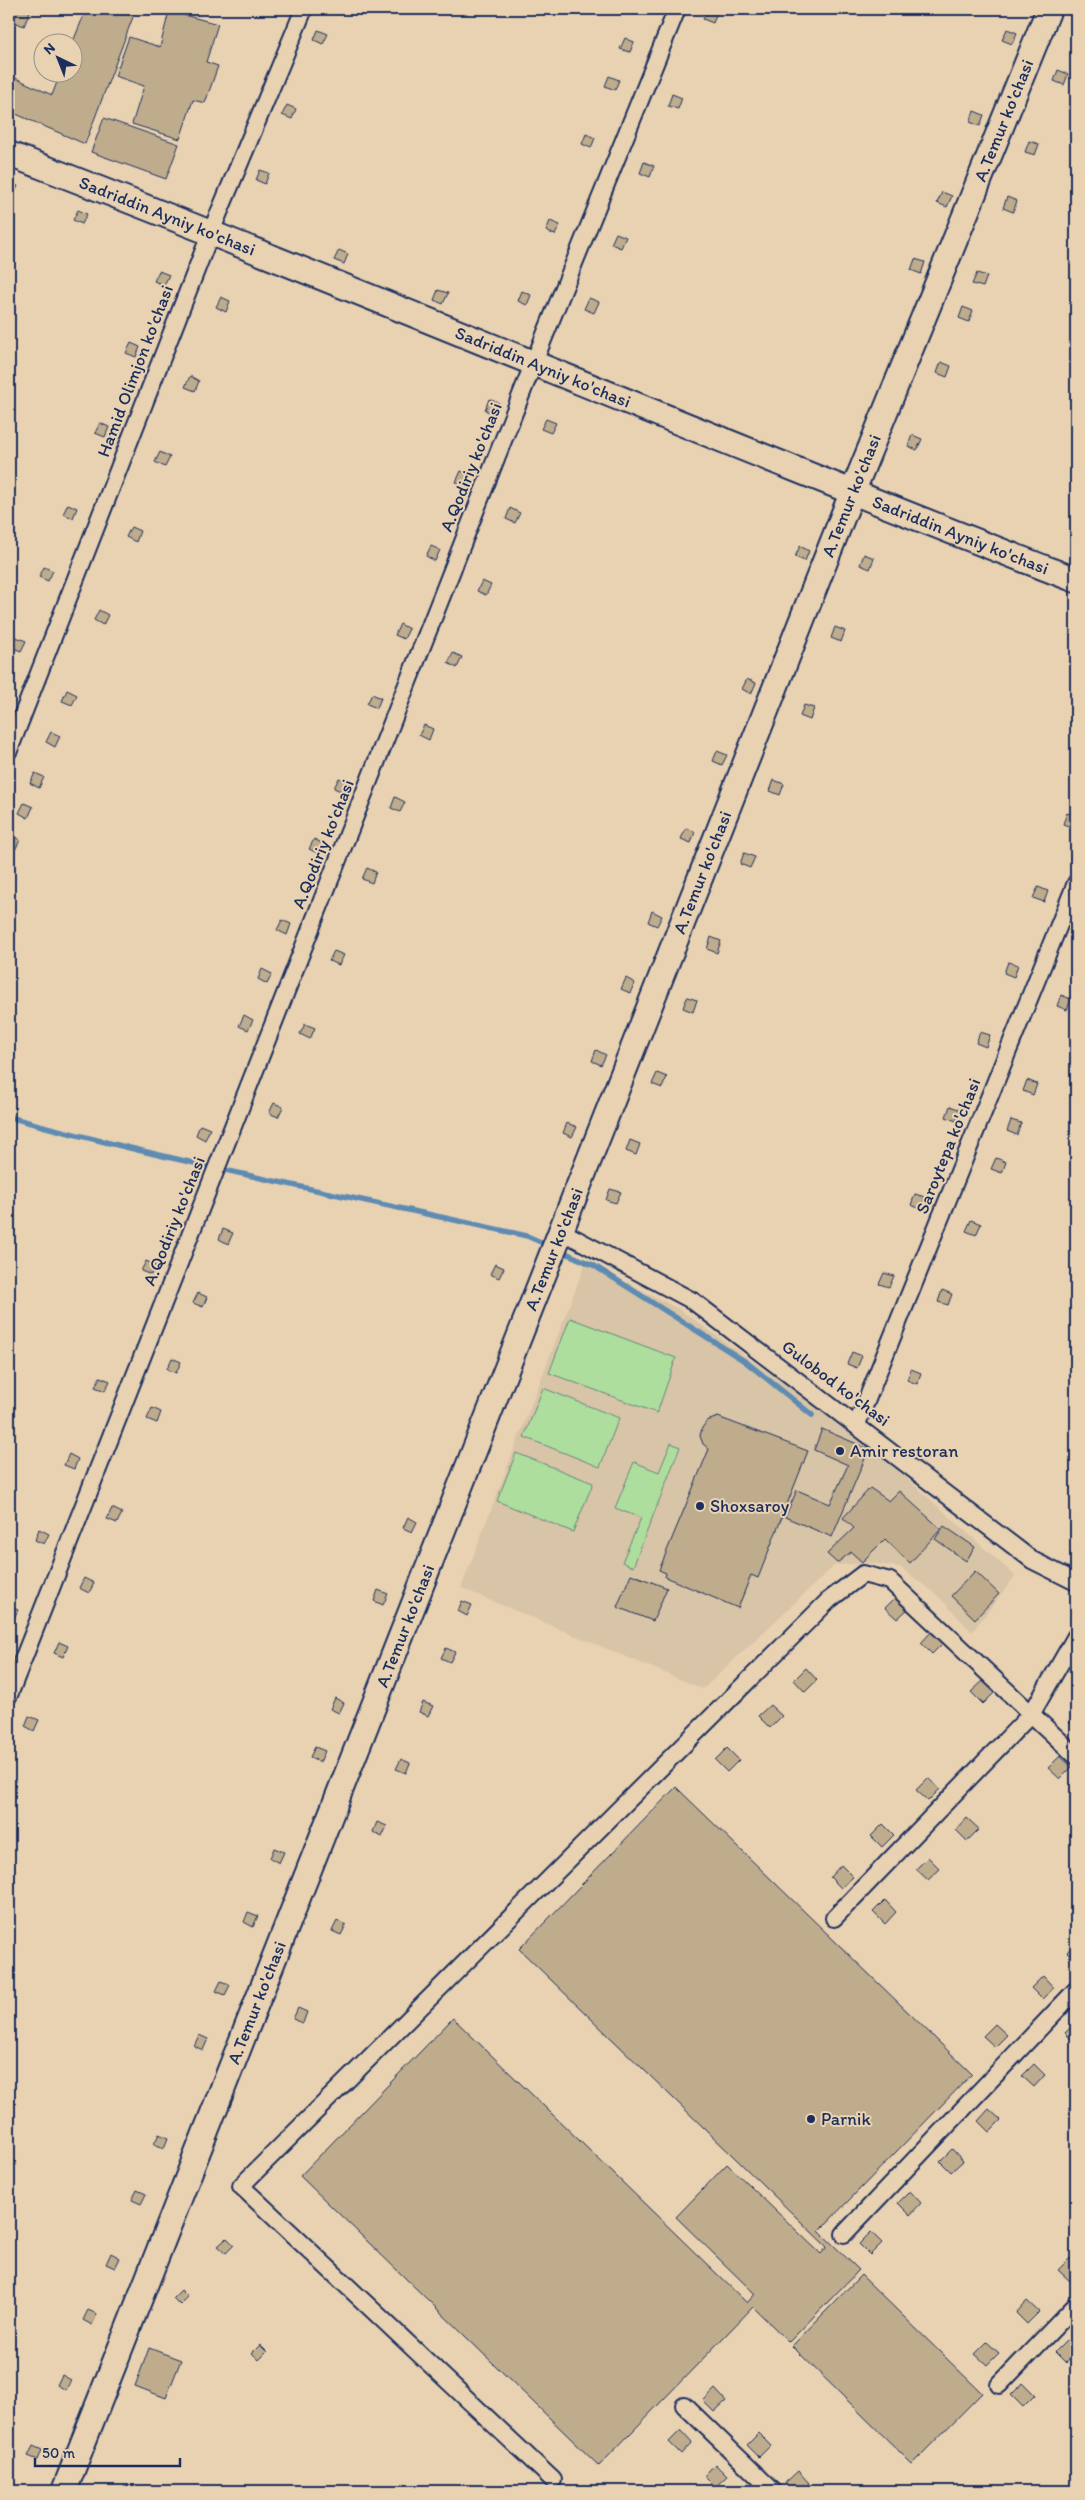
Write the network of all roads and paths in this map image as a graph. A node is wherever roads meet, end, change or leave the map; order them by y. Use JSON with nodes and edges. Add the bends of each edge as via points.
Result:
{"nodes":[{"id":1,"x":304,"y":9,"type":"edge"},
{"id":2,"x":676,"y":9,"type":"edge"},
{"id":3,"x":1049,"y":9,"type":"edge"},
{"id":4,"x":9,"y":154,"type":"edge"},
{"id":5,"x":210,"y":232,"type":"junction"},
{"id":6,"x":534,"y":362,"type":"junction"},
{"id":7,"x":852,"y":494,"type":"junction"},
{"id":8,"x":1076,"y":580,"type":"edge"},
{"id":9,"x":9,"y":750,"type":"edge"},
{"id":10,"x":1076,"y":883,"type":"edge"},
{"id":11,"x":561,"y":1231,"type":"junction"},
{"id":12,"x":857,"y":1424,"type":"junction"},
{"id":13,"x":1076,"y":1582,"type":"edge"},
{"id":14,"x":1076,"y":1636,"type":"edge"},
{"id":15,"x":9,"y":1694,"type":"edge"},
{"id":16,"x":1032,"y":1713,"type":"junction"},
{"id":17,"x":1076,"y":1756,"type":"edge"},
{"id":18,"x":834,"y":1918,"type":"dead end"},
{"id":19,"x":1076,"y":1990,"type":"edge"},
{"id":20,"x":844,"y":2234,"type":"dead end"},
{"id":21,"x":1076,"y":2305,"type":"edge"},
{"id":22,"x":999,"y":2385,"type":"dead end"},
{"id":23,"x":684,"y":2405,"type":"dead end"},
{"id":24,"x":553,"y":2480,"type":"dead end"},
{"id":25,"x":64,"y":2491,"type":"edge"},
{"id":26,"x":773,"y":2491,"type":"edge"}],
"edges":[{"from":1,"to":5,"type":"street","name":"Hamid Olimjon ko'chasi"},
{"from":2,"to":6,"type":"street","name":"A.Qodiriy ko'chasi"},
{"from":3,"to":7,"type":"main road","name":"A.Temur ko'chasi"},
{"from":4,"to":5,"type":"main road","name":"Sadriddin Ayniy ko'chasi"},
{"from":5,"to":6,"type":"main road","name":"Sadriddin Ayniy ko'chasi"},
{"from":5,"to":9,"type":"street","name":"Hamid Olimjon ko'chasi"},
{"from":6,"to":7,"type":"main road","name":"Sadriddin Ayniy ko'chasi"},
{"from":6,"to":15,"type":"street","name":"A.Qodiriy ko'chasi"},
{"from":7,"to":8,"type":"main road","name":"Sadriddin Ayniy ko'chasi"},
{"from":7,"to":11,"type":"main road","name":"A.Temur ko'chasi"},
{"from":10,"to":12,"type":"street","name":"Saroytepa ko'chasi"},
{"from":11,"to":12,"type":"street","name":"Gulobod ko'chasi","via":[[693,1300]]},
{"from":11,"to":25,"type":"main road","name":"A.Temur ko'chasi"},
{"from":12,"to":13,"type":"street","name":"Gulobod ko'chasi","via":[[1032,1560]]},
{"from":14,"to":16,"type":"street"},
{"from":16,"to":17,"type":"street"},
{"from":16,"to":18,"type":"street"},
{"from":16,"to":24,"type":"street","via":[[890,1581],[863,1574],[822,1607],[241,2186]]},
{"from":19,"to":20,"type":"street"},
{"from":21,"to":22,"type":"street"},
{"from":23,"to":26,"type":"street"}]}
